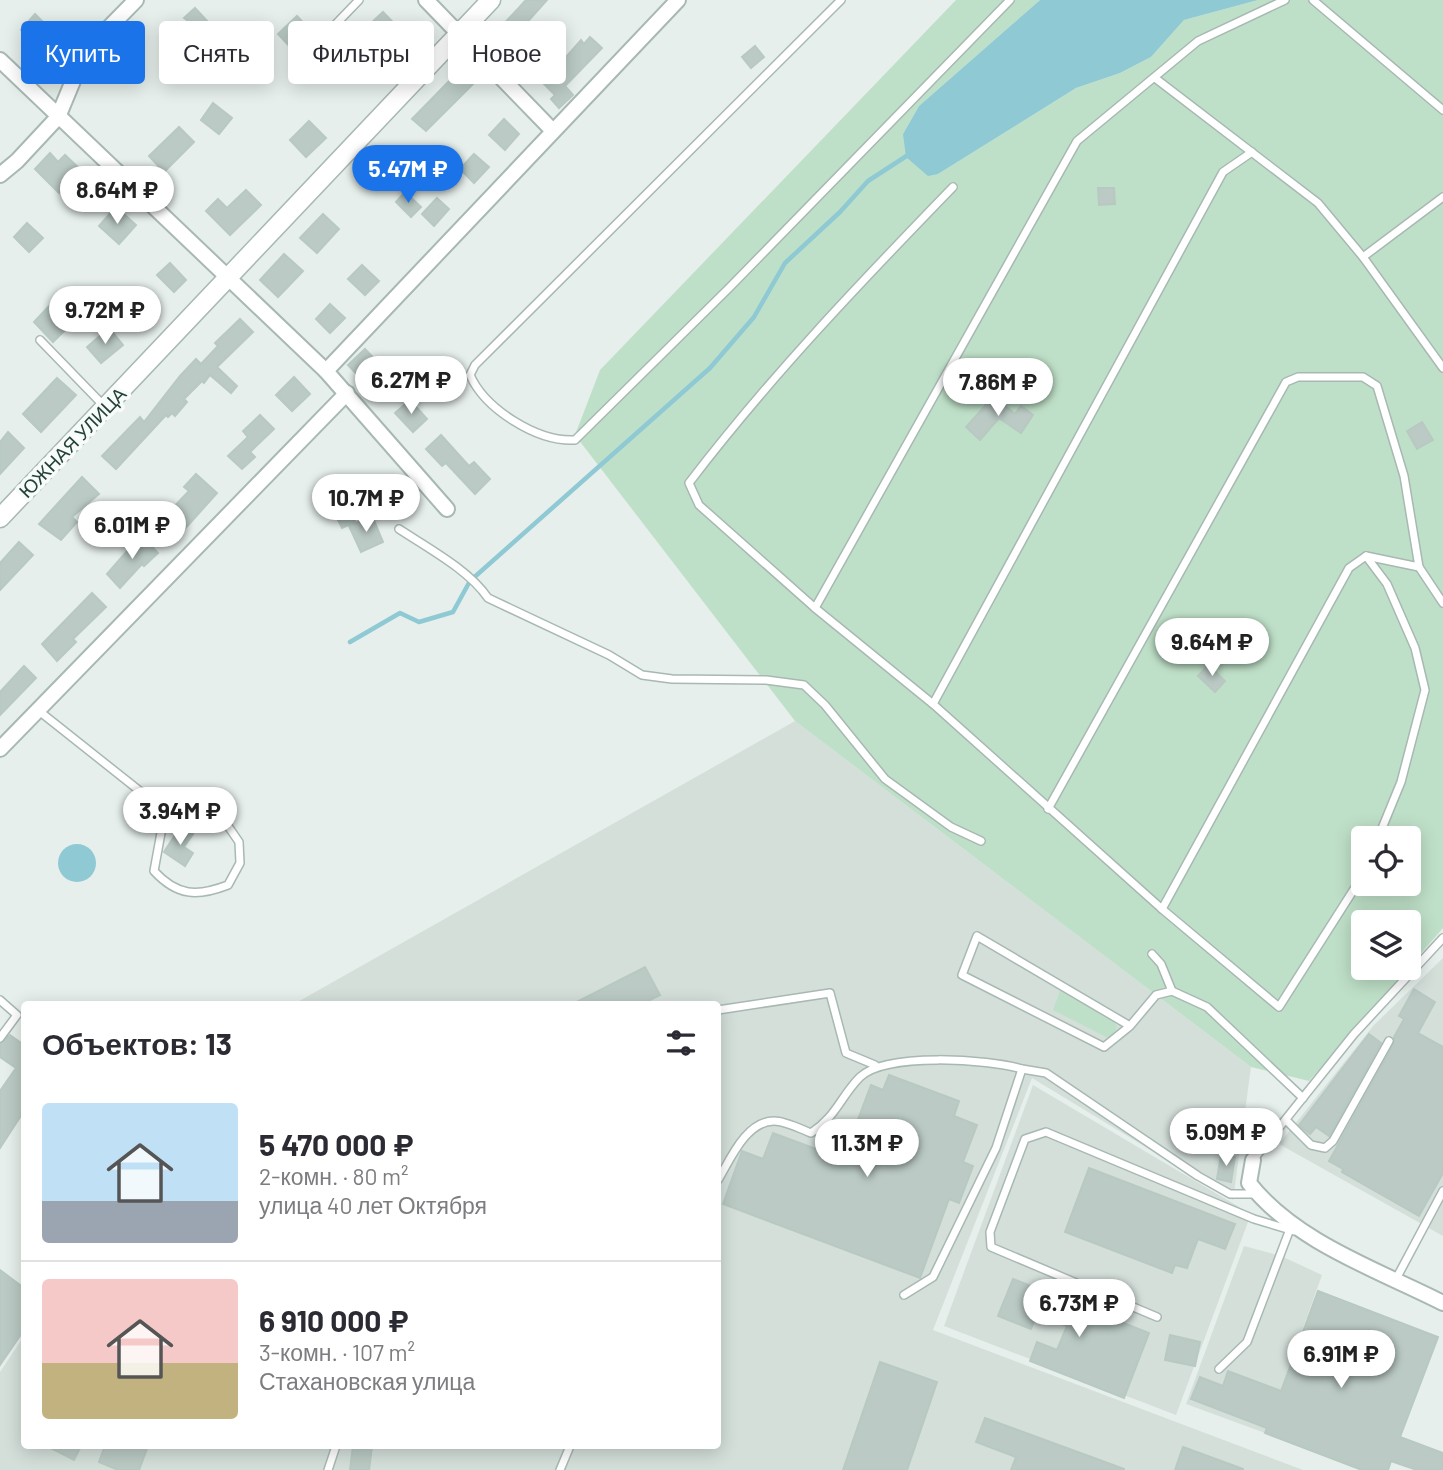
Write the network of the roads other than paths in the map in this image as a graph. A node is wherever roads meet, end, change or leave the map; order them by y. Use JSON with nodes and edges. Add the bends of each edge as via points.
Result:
{"nodes":[{"id":1,"x":136,"y":0,"type":"edge"},
{"id":2,"x":359,"y":0,"type":"edge"},
{"id":3,"x":426,"y":0,"type":"edge"},
{"id":4,"x":491,"y":0,"type":"edge"},
{"id":5,"x":678,"y":0,"type":"edge"},
{"id":6,"x":841,"y":0,"type":"edge"},
{"id":7,"x":1010,"y":0,"type":"edge"},
{"id":8,"x":1285,"y":0,"type":"edge"},
{"id":9,"x":1313,"y":0,"type":"edge"},
{"id":10,"x":339,"y":21,"type":"edge"},
{"id":11,"x":448,"y":21,"type":"edge"},
{"id":12,"x":471,"y":21,"type":"edge"},
{"id":13,"x":448,"y":46,"type":"edge"},
{"id":14,"x":0,"y":60,"type":"edge"},
{"id":15,"x":1155,"y":78,"type":"junction"},
{"id":16,"x":508,"y":84,"type":"edge"},
{"id":17,"x":1443,"y":110,"type":"edge"},
{"id":18,"x":58,"y":117,"type":"junction"},
{"id":19,"x":553,"y":131,"type":"junction"},
{"id":20,"x":1252,"y":152,"type":"junction"},
{"id":21,"x":0,"y":175,"type":"edge"},
{"id":22,"x":953,"y":187,"type":"dead end"},
{"id":23,"x":1443,"y":197,"type":"edge"},
{"id":24,"x":1363,"y":257,"type":"junction"},
{"id":25,"x":230,"y":276,"type":"junction"},
{"id":26,"x":40,"y":340,"type":"dead end"},
{"id":27,"x":1443,"y":368,"type":"edge"},
{"id":28,"x":326,"y":371,"type":"junction"},
{"id":29,"x":346,"y":393,"type":"junction"},
{"id":30,"x":106,"y":407,"type":"junction"},
{"id":31,"x":447,"y":509,"type":"dead end"},
{"id":32,"x":0,"y":518,"type":"edge"},
{"id":33,"x":399,"y":529,"type":"dead end"},
{"id":34,"x":1366,"y":556,"type":"junction"},
{"id":35,"x":1419,"y":567,"type":"junction"},
{"id":36,"x":1443,"y":603,"type":"edge"},
{"id":37,"x":815,"y":608,"type":"junction"},
{"id":38,"x":933,"y":704,"type":"junction"},
{"id":39,"x":39,"y":711,"type":"junction"},
{"id":40,"x":0,"y":750,"type":"edge"},
{"id":41,"x":1048,"y":809,"type":"junction"},
{"id":42,"x":164,"y":811,"type":"junction"},
{"id":43,"x":1383,"y":826,"type":"edge"},
{"id":44,"x":981,"y":841,"type":"dead end"},
{"id":45,"x":1351,"y":895,"type":"edge"},
{"id":46,"x":1162,"y":909,"type":"junction"},
{"id":47,"x":1443,"y":938,"type":"edge"},
{"id":48,"x":1152,"y":954,"type":"dead end"},
{"id":49,"x":1172,"y":991,"type":"junction"},
{"id":50,"x":0,"y":1000,"type":"edge"},
{"id":51,"x":721,"y":1010,"type":"edge"},
{"id":52,"x":1130,"y":1026,"type":"junction"},
{"id":53,"x":0,"y":1038,"type":"edge"},
{"id":54,"x":1389,"y":1041,"type":"dead end"},
{"id":55,"x":876,"y":1065,"type":"junction"},
{"id":56,"x":1022,"y":1069,"type":"junction"},
{"id":57,"x":1303,"y":1098,"type":"junction"},
{"id":58,"x":1287,"y":1121,"type":"junction"},
{"id":59,"x":1254,"y":1160,"type":"joint"},
{"id":60,"x":721,"y":1175,"type":"edge"},
{"id":61,"x":1443,"y":1191,"type":"edge"},
{"id":62,"x":1257,"y":1194,"type":"junction"},
{"id":63,"x":1290,"y":1229,"type":"junction"},
{"id":64,"x":1312,"y":1237,"type":"junction"},
{"id":65,"x":1396,"y":1279,"type":"junction"},
{"id":66,"x":904,"y":1295,"type":"dead end"},
{"id":67,"x":1443,"y":1303,"type":"edge"},
{"id":68,"x":1157,"y":1317,"type":"dead end"},
{"id":69,"x":1219,"y":1369,"type":"dead end"},
{"id":70,"x":336,"y":1449,"type":"edge"},
{"id":71,"x":569,"y":1449,"type":"edge"},
{"id":72,"x":328,"y":1470,"type":"edge"},
{"id":73,"x":560,"y":1470,"type":"edge"}],
"edges":[{"from":1,"to":18,"type":"street","via":[[85,52]]},
{"from":2,"to":10,"type":"lane"},
{"from":3,"to":11,"type":"street"},
{"from":4,"to":12,"type":"street","name":"ЮЖНАЯ УЛИЦА"},
{"from":5,"to":19,"type":"street"},
{"from":6,"to":7,"type":"lane","via":[[475,365],[470,374],[486,400],[534,430],[563,441],[575,440]]},
{"from":8,"to":15,"type":"lane","via":[[1198,41]]},
{"from":9,"to":17,"type":"lane"},
{"from":13,"to":25,"type":"street","name":"ЮЖНАЯ УЛИЦА"},
{"from":14,"to":18,"type":"street"},
{"from":15,"to":20,"type":"lane"},
{"from":15,"to":37,"type":"lane","via":[[1077,141]]},
{"from":16,"to":19,"type":"street"},
{"from":18,"to":21,"type":"street"},
{"from":18,"to":25,"type":"street"},
{"from":19,"to":28,"type":"street"},
{"from":20,"to":24,"type":"lane","via":[[1318,203]]},
{"from":20,"to":38,"type":"lane","via":[[1223,172]]},
{"from":22,"to":37,"type":"lane","via":[[748,405],[689,483],[699,505]]},
{"from":23,"to":24,"type":"lane"},
{"from":24,"to":27,"type":"lane"},
{"from":25,"to":28,"type":"street"},
{"from":25,"to":30,"type":"street","name":"ЮЖНАЯ УЛИЦА"},
{"from":26,"to":30,"type":"lane"},
{"from":28,"to":29,"type":"street"},
{"from":29,"to":31,"type":"street"},
{"from":29,"to":39,"type":"street"},
{"from":30,"to":32,"type":"street","name":"ЮЖНАЯ УЛИЦА"},
{"from":33,"to":44,"type":"lane","via":[[451,562],[488,598],[642,675],[804,685],[885,779],[951,827]]},
{"from":34,"to":35,"type":"lane"},
{"from":34,"to":43,"type":"lane","via":[[1387,584],[1425,690],[1401,782]]},
{"from":34,"to":46,"type":"lane","via":[[1349,568]]},
{"from":35,"to":36,"type":"lane"},
{"from":35,"to":41,"type":"lane","via":[[1404,476],[1377,386],[1363,377],[1298,377],[1286,382]]},
{"from":37,"to":38,"type":"lane"},
{"from":38,"to":41,"type":"lane"},
{"from":39,"to":40,"type":"street"},
{"from":39,"to":42,"type":"lane"},
{"from":41,"to":46,"type":"lane"},
{"from":42,"to":42,"type":"lane","via":[[187,808],[228,826],[239,842],[240,863],[228,885],[206,893],[169,888],[153,871]]},
{"from":45,"to":46,"type":"lane","via":[[1279,1007]]},
{"from":47,"to":57,"type":"lane","via":[[1354,1034]]},
{"from":48,"to":49,"type":"lane"},
{"from":49,"to":52,"type":"lane","via":[[1156,995]]},
{"from":49,"to":57,"type":"lane","via":[[1207,1007]]},
{"from":50,"to":53,"type":"lane","via":[[17,1015]]},
{"from":51,"to":55,"type":"lane","via":[[830,993],[846,1053]]},
{"from":52,"to":52,"type":"lane","via":[[1106,1012],[977,936],[962,975],[1104,1047]]},
{"from":54,"to":58,"type":"lane","via":[[1325,1148],[1311,1145]]},
{"from":55,"to":56,"type":"lane","via":[[944,1060],[998,1062]]},
{"from":55,"to":60,"type":"lane","via":[[859,1078],[828,1123],[811,1133],[775,1121],[757,1125]]},
{"from":56,"to":62,"type":"lane","via":[[1046,1073],[1230,1194]]},
{"from":56,"to":66,"type":"lane","via":[[996,1148],[933,1277]]},
{"from":57,"to":58,"type":"lane"},
{"from":58,"to":59,"type":"lane"},
{"from":59,"to":62,"type":"street","via":[[1249,1183]]},
{"from":61,"to":65,"type":"lane"},
{"from":62,"to":64,"type":"street"},
{"from":63,"to":64,"type":"lane"},
{"from":63,"to":68,"type":"lane","via":[[1254,1219],[1046,1132],[1025,1139],[990,1232],[991,1247]]},
{"from":63,"to":69,"type":"lane","via":[[1247,1342]]},
{"from":64,"to":65,"type":"street"},
{"from":65,"to":67,"type":"street"},
{"from":70,"to":72,"type":"lane"},
{"from":71,"to":73,"type":"lane"}]}
